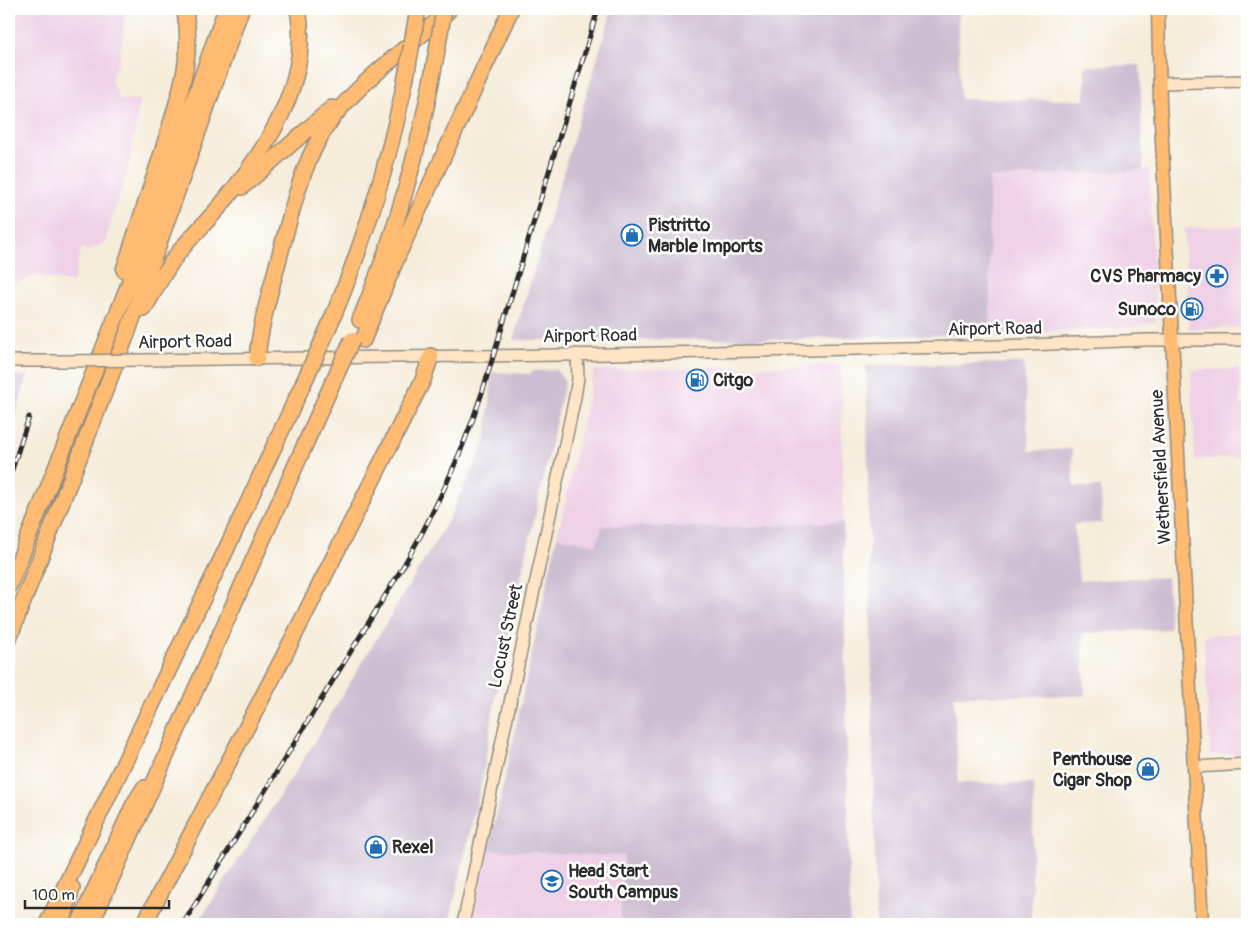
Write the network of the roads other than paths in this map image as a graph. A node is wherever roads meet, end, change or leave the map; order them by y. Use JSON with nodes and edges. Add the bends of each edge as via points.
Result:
{"nodes":[{"id":1,"x":184,"y":9,"type":"edge"},
{"id":2,"x":226,"y":9,"type":"edge"},
{"id":3,"x":241,"y":9,"type":"edge"},
{"id":4,"x":298,"y":9,"type":"edge"},
{"id":5,"x":418,"y":9,"type":"edge"},
{"id":6,"x":443,"y":9,"type":"edge"},
{"id":7,"x":450,"y":9,"type":"edge"},
{"id":8,"x":511,"y":9,"type":"edge"},
{"id":9,"x":1158,"y":9,"type":"edge"},
{"id":10,"x":420,"y":34,"type":"junction"},
{"id":11,"x":1247,"y":81,"type":"edge"},
{"id":12,"x":1159,"y":83,"type":"junction"},
{"id":13,"x":357,"y":90,"type":"junction"},
{"id":14,"x":221,"y":204,"type":"junction"},
{"id":15,"x":111,"y":331,"type":"junction"},
{"id":16,"x":357,"y":340,"type":"junction"},
{"id":17,"x":1247,"y":340,"type":"edge"},
{"id":18,"x":1172,"y":341,"type":"junction"},
{"id":19,"x":577,"y":354,"type":"junction"},
{"id":20,"x":431,"y":356,"type":"junction"},
{"id":21,"x":257,"y":358,"type":"junction"},
{"id":22,"x":9,"y":361,"type":"edge"},
{"id":23,"x":75,"y":469,"type":"junction"},
{"id":24,"x":9,"y":586,"type":"edge"},
{"id":25,"x":9,"y":638,"type":"edge"},
{"id":26,"x":175,"y":736,"type":"junction"},
{"id":27,"x":1247,"y":764,"type":"edge"},
{"id":28,"x":1194,"y":767,"type":"junction"},
{"id":29,"x":79,"y":857,"type":"junction"},
{"id":30,"x":47,"y":924,"type":"edge"},
{"id":31,"x":62,"y":924,"type":"edge"},
{"id":32,"x":79,"y":924,"type":"edge"},
{"id":33,"x":91,"y":924,"type":"edge"},
{"id":34,"x":144,"y":924,"type":"edge"},
{"id":35,"x":463,"y":924,"type":"edge"},
{"id":36,"x":1202,"y":924,"type":"edge"}],
"edges":[{"from":1,"to":15,"type":"highway","via":[[188,47],[183,80],[123,273]]},
{"from":2,"to":15,"type":"highway"},
{"from":3,"to":23,"type":"highway","via":[[145,284]]},
{"from":4,"to":14,"type":"highway","via":[[298,61],[287,104],[263,146]]},
{"from":5,"to":29,"type":"highway","bridge":true,"via":[[393,133],[371,214],[350,273],[303,384]]},
{"from":6,"to":10,"type":"highway"},
{"from":6,"to":16,"type":"highway","bridge":true,"via":[[424,118],[405,193]]},
{"from":7,"to":10,"type":"highway"},
{"from":8,"to":16,"type":"highway"},
{"from":9,"to":12,"type":"main road","name":"Wethersfield Avenue"},
{"from":10,"to":13,"type":"highway"},
{"from":11,"to":12,"type":"main road"},
{"from":12,"to":18,"type":"main road","name":"Wethersfield Avenue"},
{"from":13,"to":14,"type":"highway"},
{"from":13,"to":21,"type":"highway","via":[[328,124],[306,164],[264,311]]},
{"from":14,"to":23,"type":"highway","via":[[174,259],[151,296],[95,435]]},
{"from":15,"to":24,"type":"highway"},
{"from":16,"to":26,"type":"highway","bridge":true,"via":[[338,384],[306,442]]},
{"from":17,"to":18,"type":"main road","name":"Airport Road"},
{"from":18,"to":19,"type":"main road","name":"Airport Road"},
{"from":18,"to":28,"type":"main road","name":"Wethersfield Avenue"},
{"from":19,"to":20,"type":"main road","name":"Airport Road"},
{"from":19,"to":35,"type":"main road","name":"Locust Street","via":[[575,397]]},
{"from":20,"to":21,"type":"main road","name":"Airport Road"},
{"from":20,"to":34,"type":"highway","via":[[423,380],[287,650]]},
{"from":21,"to":22,"type":"main road","name":"Airport Road","bridge":true},
{"from":23,"to":25,"type":"highway"},
{"from":26,"to":32,"type":"highway","via":[[134,804]]},
{"from":26,"to":33,"type":"highway"},
{"from":27,"to":28,"type":"main road"},
{"from":28,"to":36,"type":"main road","name":"Wethersfield Avenue"},
{"from":29,"to":30,"type":"highway"},
{"from":29,"to":31,"type":"highway"}]}
